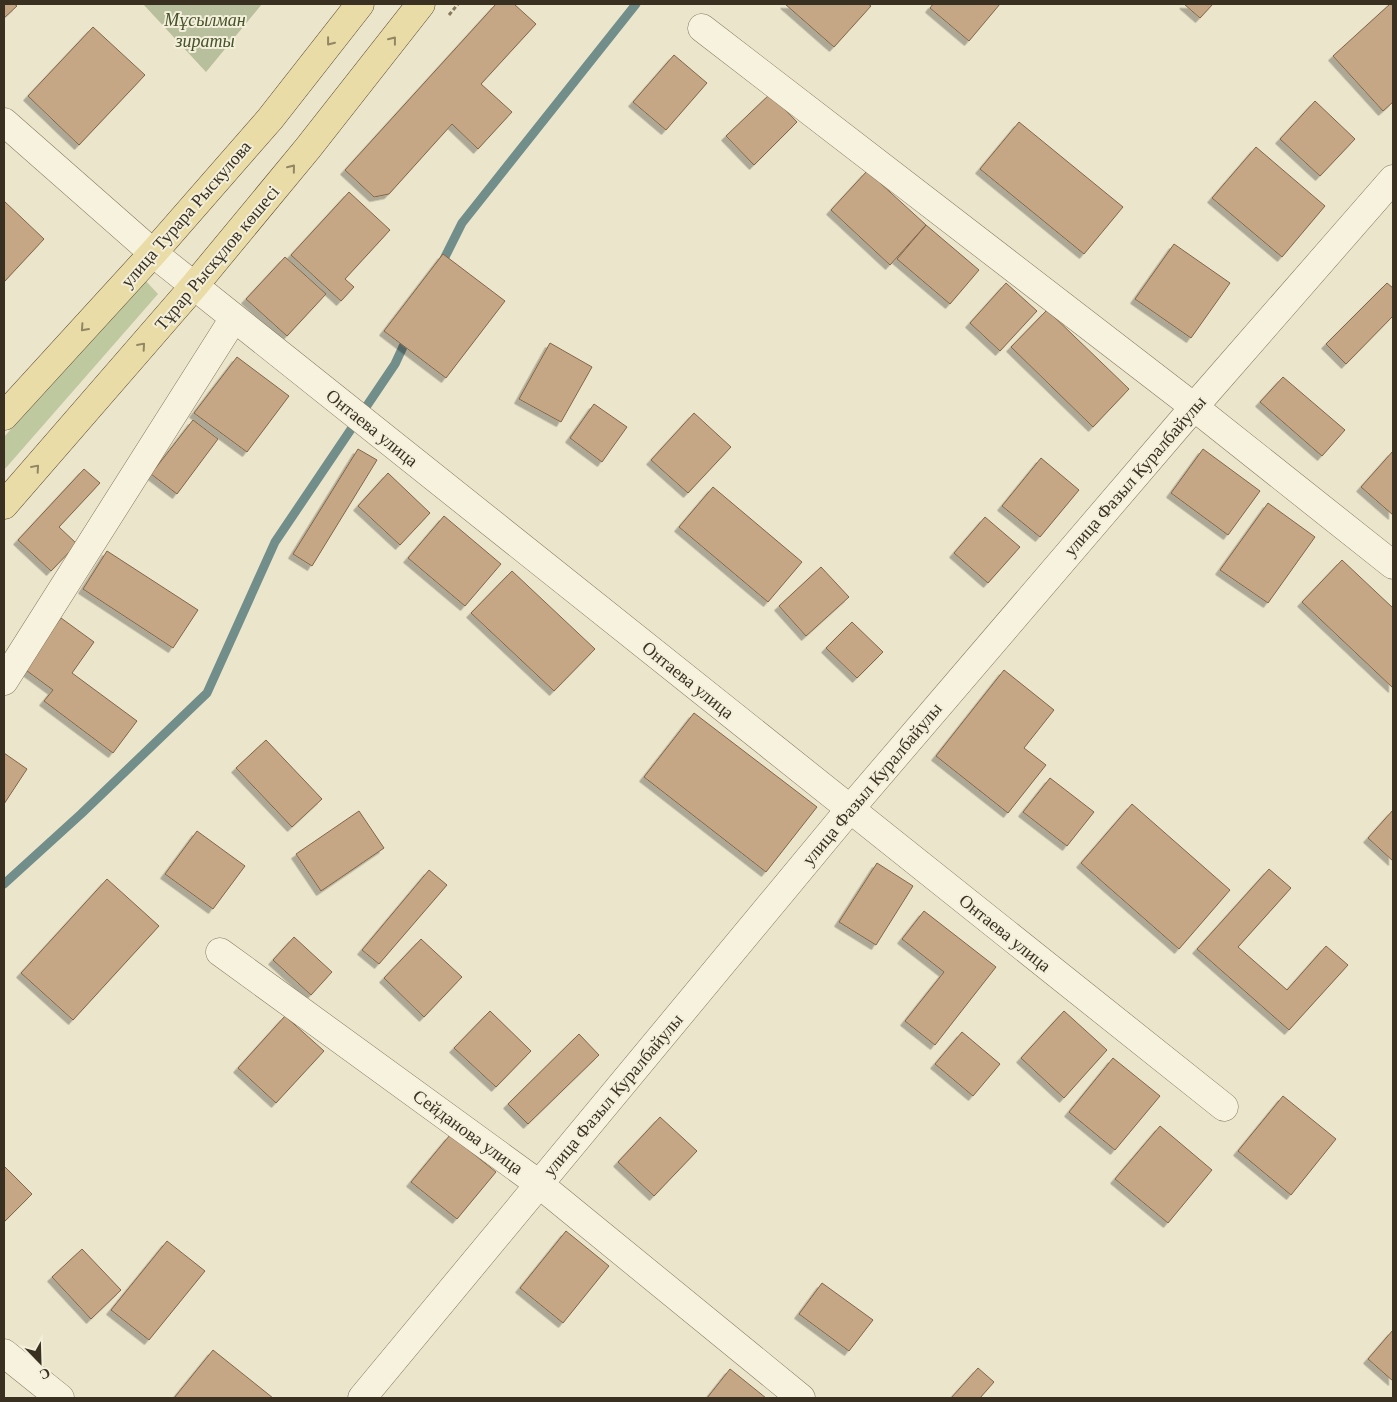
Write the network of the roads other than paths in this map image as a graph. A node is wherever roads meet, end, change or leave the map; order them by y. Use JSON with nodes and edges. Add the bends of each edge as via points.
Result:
{"nodes":[{"id":1,"x":360,"y":4,"type":"edge"},
{"id":2,"x":421,"y":4,"type":"edge"},
{"id":3,"x":702,"y":28,"type":"dead end"},
{"id":4,"x":4,"y":122,"type":"edge"},
{"id":5,"x":1393,"y":179,"type":"edge"},
{"id":6,"x":153,"y":253,"type":"junction"},
{"id":7,"x":194,"y":286,"type":"junction"},
{"id":8,"x":234,"y":318,"type":"junction"},
{"id":9,"x":1194,"y":407,"type":"junction"},
{"id":10,"x":4,"y":416,"type":"edge"},
{"id":11,"x":4,"y":505,"type":"edge"},
{"id":12,"x":1393,"y":565,"type":"edge"},
{"id":13,"x":4,"y":681,"type":"edge"},
{"id":14,"x":850,"y":808,"type":"junction"},
{"id":15,"x":220,"y":952,"type":"dead end"},
{"id":16,"x":1224,"y":1107,"type":"dead end"},
{"id":17,"x":539,"y":1184,"type":"junction"},
{"id":18,"x":4,"y":1353,"type":"edge"},
{"id":19,"x":60,"y":1398,"type":"edge"},
{"id":20,"x":362,"y":1398,"type":"edge"},
{"id":21,"x":801,"y":1398,"type":"edge"}],
"edges":[{"from":1,"to":6,"type":"main road","name":"улица Турара Рыскулова","one_way":true,"via":[[270,119]]},
{"from":7,"to":2,"type":"main road","name":"Тұрар Рыскұлов көшесі","one_way":true},
{"from":3,"to":9,"type":"street"},
{"from":4,"to":6,"type":"street","name":"Онтаева улица"},
{"from":5,"to":9,"type":"street","name":"улица Фазыл Куралбайулы"},
{"from":6,"to":7,"type":"street","name":"Онтаева улица"},
{"from":6,"to":10,"type":"main road","name":"улица Турара Рыскулова","one_way":true},
{"from":7,"to":8,"type":"street","name":"Онтаева улица"},
{"from":11,"to":7,"type":"main road","name":"Тұрар Рыскұлов көшесі","one_way":true},
{"from":8,"to":13,"type":"street"},
{"from":8,"to":14,"type":"street","name":"Онтаева улица"},
{"from":9,"to":12,"type":"street"},
{"from":9,"to":14,"type":"street","name":"улица Фазыл Куралбайулы"},
{"from":14,"to":16,"type":"street","name":"Онтаева улица"},
{"from":14,"to":17,"type":"street","name":"улица Фазыл Куралбайулы"},
{"from":15,"to":17,"type":"street","name":"Сейданова улица"},
{"from":17,"to":20,"type":"street","name":"улица Фазыл Куралбайулы"},
{"from":17,"to":21,"type":"street","name":"Сейданова улица"},
{"from":18,"to":19,"type":"street"}]}
